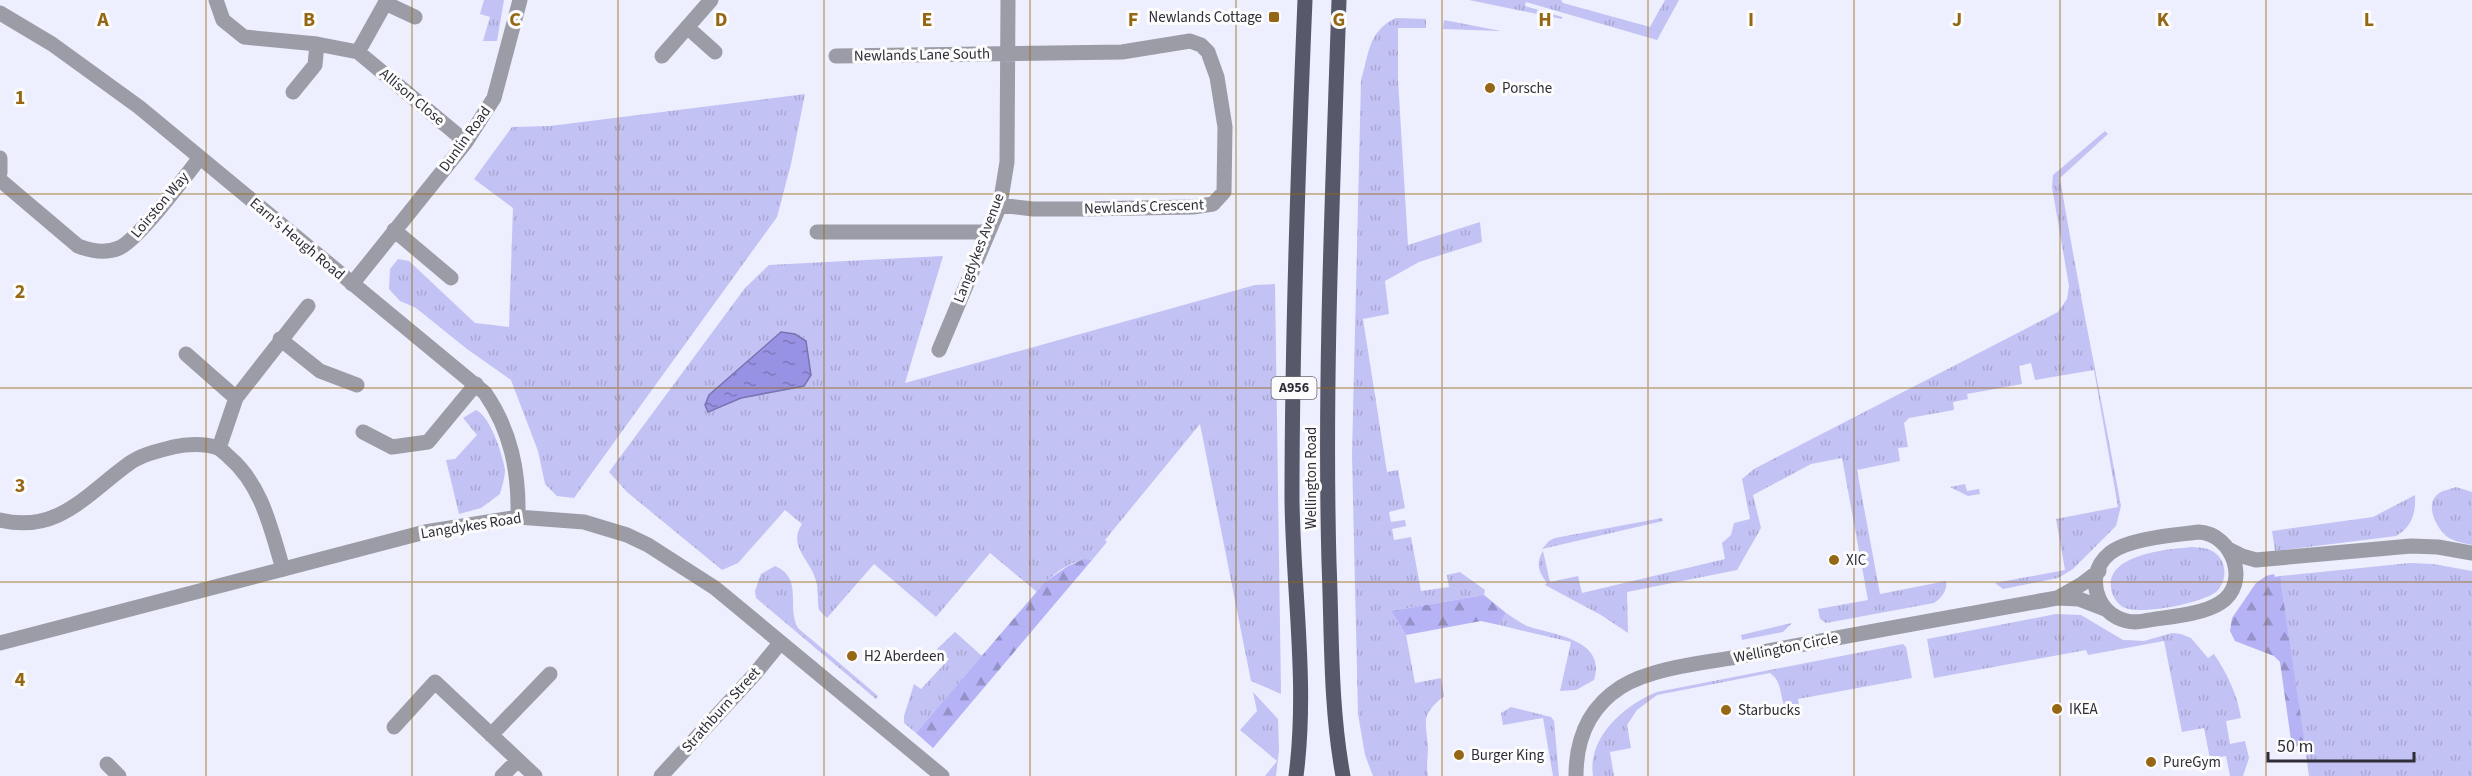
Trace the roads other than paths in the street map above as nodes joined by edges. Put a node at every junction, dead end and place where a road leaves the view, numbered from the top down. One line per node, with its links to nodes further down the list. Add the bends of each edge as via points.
1 (216, 0): 11 (street, Allison Close, via 223,20 244,37)
2 (520, 0): 18 (street, Dunlin Road, via 494,98)
3 (711, 0): 10 (street)
4 (1008, 0): 14 (street, Langdykes Avenue)
5 (1305, 0): 60 (main road, Wellington Road / A956, via 1292,501 1300,702)
6 (1339, 0): 61 (main road, Wellington Road / A956, via 1328,517 1334,695)
7 (386, 1): 9 (street); 12 (street)
8 (0, 13): 20 (street, Earn's Heugh Road, via 101,78)
9 (415, 17)
10 (687, 27): 13 (street); 15 (street)
11 (317, 44): 12 (street, Allison Close); 17 (street, via 315,65)
12 (358, 52): 18 (street, Allison Close)
13 (715, 52)
14 (1008, 54): 16 (street, Newlands Lane South); 23 (street, Langdykes Avenue, via 1008,162); 23 (street, Newlands Crescent, via 1122,52 1190,40 1201,45 1208,52 1222,105 1226,179 1224,192 1213,204 1193,207 1083,209)
15 (662, 56)
16 (836, 56)
17 (293, 92)
18 (466, 142): 24 (street, Dunlin Road)
19 (0, 158): 21 (street)
20 (200, 159): 22 (street, Loirston Way, via 133,239 118,249 103,252 78,246); 28 (street, Earn's Heugh Road)
21 (0, 173)
22 (0, 180)
23 (1000, 205): 26 (street, Langdykes Avenue)
24 (394, 230): 27 (street); 28 (street, Dunlin Road)
25 (817, 232): 26 (street)
26 (988, 232): 31 (street, Langdykes Avenue)
27 (452, 278)
28 (351, 284): 33 (street, Earn's Heugh Road)
29 (308, 306): 30 (street)
30 (280, 339): 34 (street, via 320,371); 35 (street)
31 (939, 350)
32 (186, 354): 35 (street)
33 (476, 384): 36 (street, via 428,442 392,447); 38 (street, Earn's Heugh Road, via 494,406 511,444)
34 (357, 385)
35 (236, 398): 37 (street)
36 (363, 432)
37 (219, 448): 39 (street, via 185,445 151,452 128,464 77,506 42,523); 43 (street, via 241,467 258,492)
38 (518, 517): 43 (street, Langdykes Road, via 425,532); 49 (street, Langdykes Road, via 584,522 648,545 715,588)
39 (0, 520)
40 (2228, 549): 42 (street, via 2246,558); 44 (street, via 2211,534 2172,536 2116,549); 45 (street, via 2236,566)
41 (2472, 553): 42 (street, via 2411,546)
42 (2265, 560): 45 (street)
43 (283, 569): 48 (street, Langdykes Road)
44 (2099, 571): 46 (street, Wellington Circle); 47 (street, via 2096,591)
45 (2233, 585): 47 (street, via 2223,601 2213,607 2140,622 2119,620)
46 (2057, 598): 47 (street, Wellington Circle, via 2079,599); 62 (street, Wellington Circle, via 1787,647 1667,671 1629,683 1610,695 1590,717 1579,740)
47 (2105, 609)
48 (0, 643)
49 (780, 643): 58 (street, Strathburn Street); 59 (street, Langdykes Road)
50 (550, 674): 52 (street)
51 (394, 727): 52 (street, via 435,682)
52 (491, 735): 53 (street)
53 (518, 760): 56 (street); 57 (street)
54 (107, 764): 55 (street)
55 (119, 776)
56 (502, 776)
57 (535, 776)
58 (661, 776)
59 (942, 776)
60 (1296, 776)
61 (1343, 776)
62 (1576, 776)

